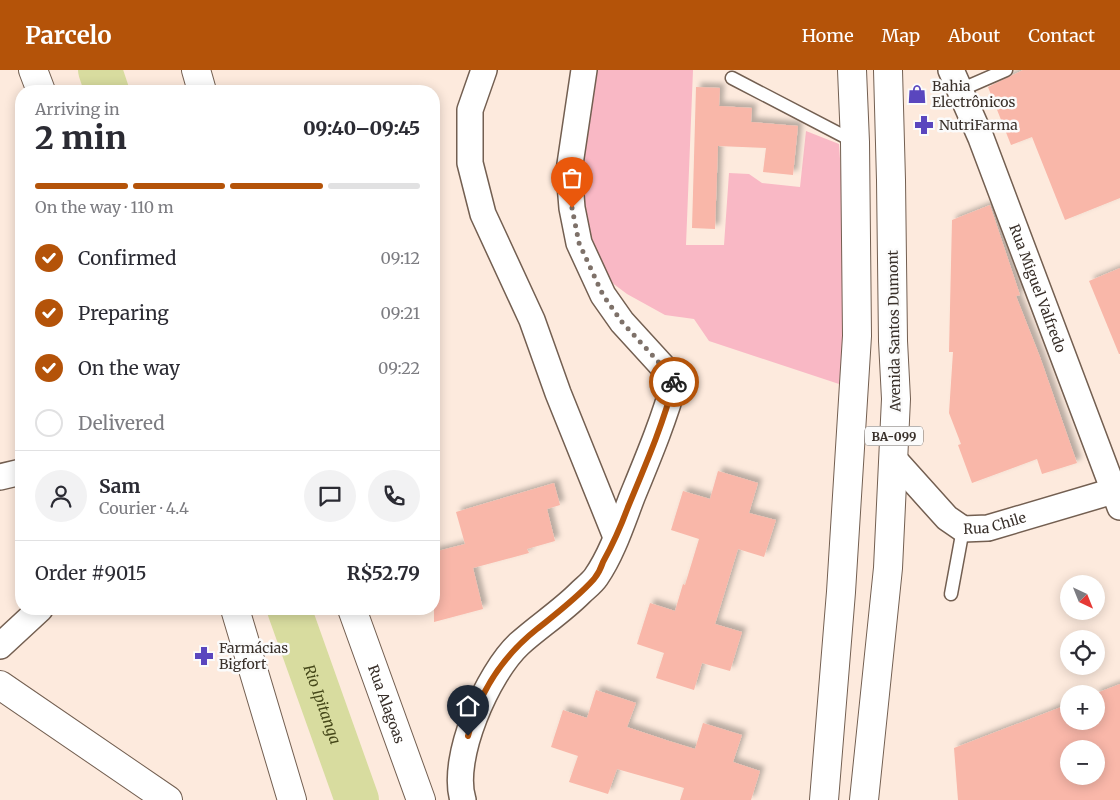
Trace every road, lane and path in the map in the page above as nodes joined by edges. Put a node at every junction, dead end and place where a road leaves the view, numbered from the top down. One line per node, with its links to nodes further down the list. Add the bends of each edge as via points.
1 (33, 70): 10 (main road)
2 (196, 70): 11 (main road)
3 (484, 70): 18 (street, via 470,110 470,163 483,214 532,320)
4 (584, 70): 18 (street, via 569,172 579,243 603,295 622,322 675,380 667,410)
5 (852, 70): 12 (main road, BA-099)
6 (888, 70): 13 (main road, Avenida Santos Dumont / BA-099, via 896,399)
7 (1006, 70): 9 (lane)
8 (732, 78): 12 (lane)
9 (956, 80): 16 (street, Rua Miguel Valfredo)
10 (39, 85)
11 (200, 85)
12 (856, 142): 29 (main road, BA-099, via 857,336)
13 (894, 460): 17 (street, Rua Chile, via 947,518); 30 (main road, Avenida Santos Dumont / BA-099, via 888,568)
14 (15, 473): 15 (street)
15 (0, 476)
16 (1118, 496): 17 (street, Rua Chile, via 988,528)
17 (963, 529): 19 (lane)
18 (616, 537): 28 (street, via 596,578 517,646 492,679 471,726 466,746 461,776)
19 (951, 594)
20 (34, 615): 23 (street)
21 (237, 615): 26 (main road)
22 (354, 615): 27 (main road, Rua Alagoas)
23 (0, 646)
24 (0, 685): 25 (main road)
25 (168, 800)
26 (292, 800)
27 (420, 800)
28 (463, 800)
29 (824, 800)
30 (864, 800)

